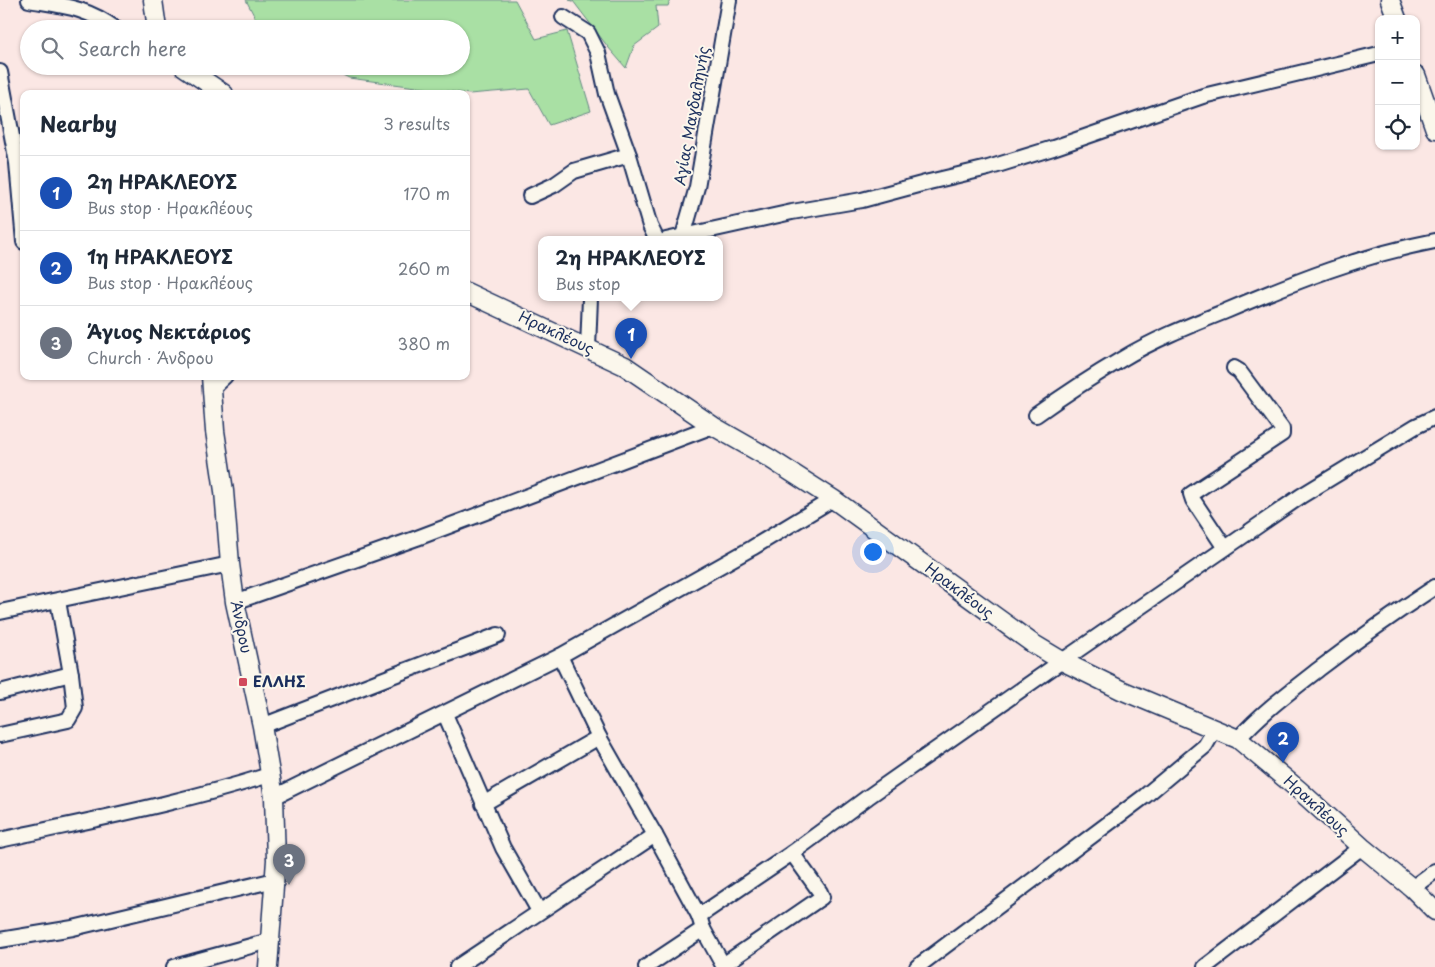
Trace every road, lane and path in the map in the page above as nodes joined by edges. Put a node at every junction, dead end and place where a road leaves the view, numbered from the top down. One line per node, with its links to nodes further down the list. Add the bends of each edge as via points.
1 (28, 0): 5 (street)
2 (152, 0): 9 (street)
3 (729, 0): 20 (street, Αγίας Μαγδαληνής, via 697,187)
4 (1390, 0): 6 (street)
5 (77, 4): 8 (street)
6 (1396, 15)
7 (564, 17): 16 (street, via 588,34 598,54 607,94)
8 (101, 20)
9 (155, 20)
10 (1375, 55): 20 (street, via 1203,96 988,168 862,200)
11 (0, 72): 18 (street)
12 (195, 75): 14 (street)
13 (1420, 86): 15 (street)
14 (215, 90)
15 (1435, 129)
16 (630, 154): 17 (street, via 574,171); 19 (street)
17 (530, 196)
18 (20, 197)
19 (655, 236)
20 (683, 236)
21 (1435, 240): 27 (street, via 1343,265 1182,329 1124,358)
22 (470, 294): 24 (street, Ηρακλέους)
23 (590, 301): 24 (street)
24 (588, 348): 29 (street, Ηρακλέους, via 625,366)
25 (1234, 368): 31 (street, via 1282,429 1282,434 1191,494)
26 (211, 383): 32 (street, Άνδρου)
27 (1036, 415)
28 (1435, 417): 31 (street, via 1301,496)
29 (713, 426): 30 (street, Ηρακλέους); 35 (street, via 417,538)
30 (833, 499): 38 (street); 39 (street, Ηρακλέους, via 996,619)
31 (1225, 548): 39 (street)
32 (230, 564): 34 (street); 35 (street, Άνδρου)
33 (1435, 586): 47 (street, via 1380,623 1272,705)
34 (58, 600): 36 (street); 40 (street)
35 (235, 602): 43 (street, Άνδρου)
36 (0, 612)
37 (498, 635): 43 (street)
38 (560, 656): 42 (street); 46 (street)
39 (1062, 661): 44 (street, Ηρακλέους); 54 (street)
40 (71, 674): 41 (street); 45 (street, via 75,708 68,720)
41 (0, 692)
42 (445, 714): 49 (street); 50 (street)
43 (262, 726): 48 (street, Άνδρου)
44 (1215, 729): 47 (street, Ηρακλέους); 68 (street, via 1205,746 1145,796)
45 (0, 735)
46 (599, 736): 50 (street); 51 (street)
47 (1238, 739): 53 (street, Ηρακλέους)
48 (269, 775): 49 (street, Άνδρου); 52 (street, via 165,805)
49 (274, 797): 56 (street, Άνδρου)
50 (483, 804): 58 (street, via 503,848)
51 (656, 835): 58 (street); 60 (street)
52 (0, 840)
53 (1362, 847): 57 (street, Ηρακλέους); 69 (street)
54 (792, 853): 60 (street); 63 (street, via 822,897)
55 (1435, 870): 57 (street)
56 (275, 880): 61 (street, via 74,928); 62 (street, Άνδρου)
57 (1412, 888): 59 (street, Ηρακλέους)
58 (539, 911): 66 (street)
59 (1435, 911)
60 (701, 922): 63 (street); 67 (street)
61 (0, 940)
62 (269, 941): 64 (street); 65 (street, Άνδρου)
63 (724, 966)
64 (174, 967)
65 (268, 967)
66 (457, 967)
67 (646, 967)
68 (918, 967)
69 (1205, 967)

